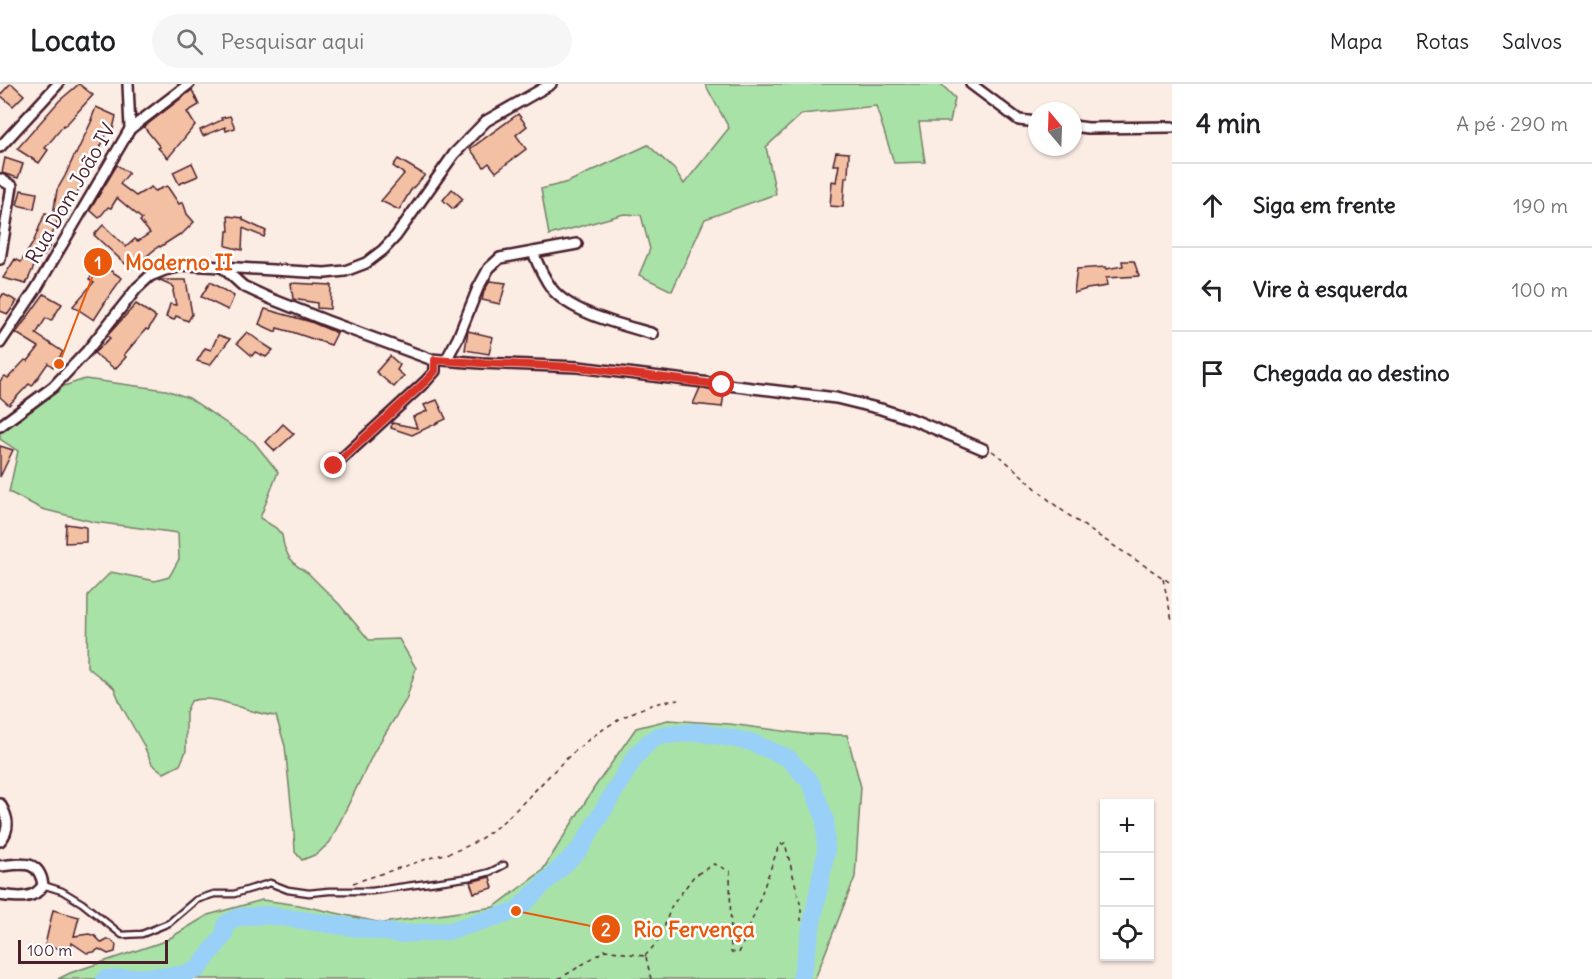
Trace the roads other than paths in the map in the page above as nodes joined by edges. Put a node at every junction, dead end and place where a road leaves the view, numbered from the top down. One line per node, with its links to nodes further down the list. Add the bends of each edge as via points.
1 (58, 84): 10 (street)
2 (128, 84): 9 (street, Rua Dom João IV)
3 (189, 84): 9 (street)
4 (551, 84): 15 (street, via 486,121 454,154 396,236 366,264 345,272 325,273)
5 (971, 84): 6 (street, via 1019,120)
6 (1028, 121)
7 (1082, 127): 8 (street)
8 (1172, 127)
9 (130, 129): 17 (street, Rua Dom João IV)
10 (0, 147)
11 (0, 179): 14 (street, via 12,186)
12 (577, 244): 13 (street)
13 (533, 252): 16 (street, via 554,291 573,305 591,315); 18 (street, via 500,258 489,268 458,338)
14 (0, 259)
15 (221, 266): 18 (street, via 243,286 269,298); 19 (street, via 187,265 150,276 59,381)
16 (653, 334)
17 (0, 343)
18 (441, 360): 20 (street, via 578,367 836,398 903,416); 21 (street, via 426,381)
19 (0, 426)
20 (983, 449)
21 (334, 466)
22 (0, 804): 23 (street, via 8,826)
23 (0, 841)
24 (0, 866): 26 (street, via 32,866 41,875)
25 (504, 866): 26 (lane, via 471,877 372,891 309,894 270,882 234,894 214,894 196,900 169,923 142,934 122,935 82,903)
26 (43, 885): 27 (street, via 27,897)
27 (0, 895)

